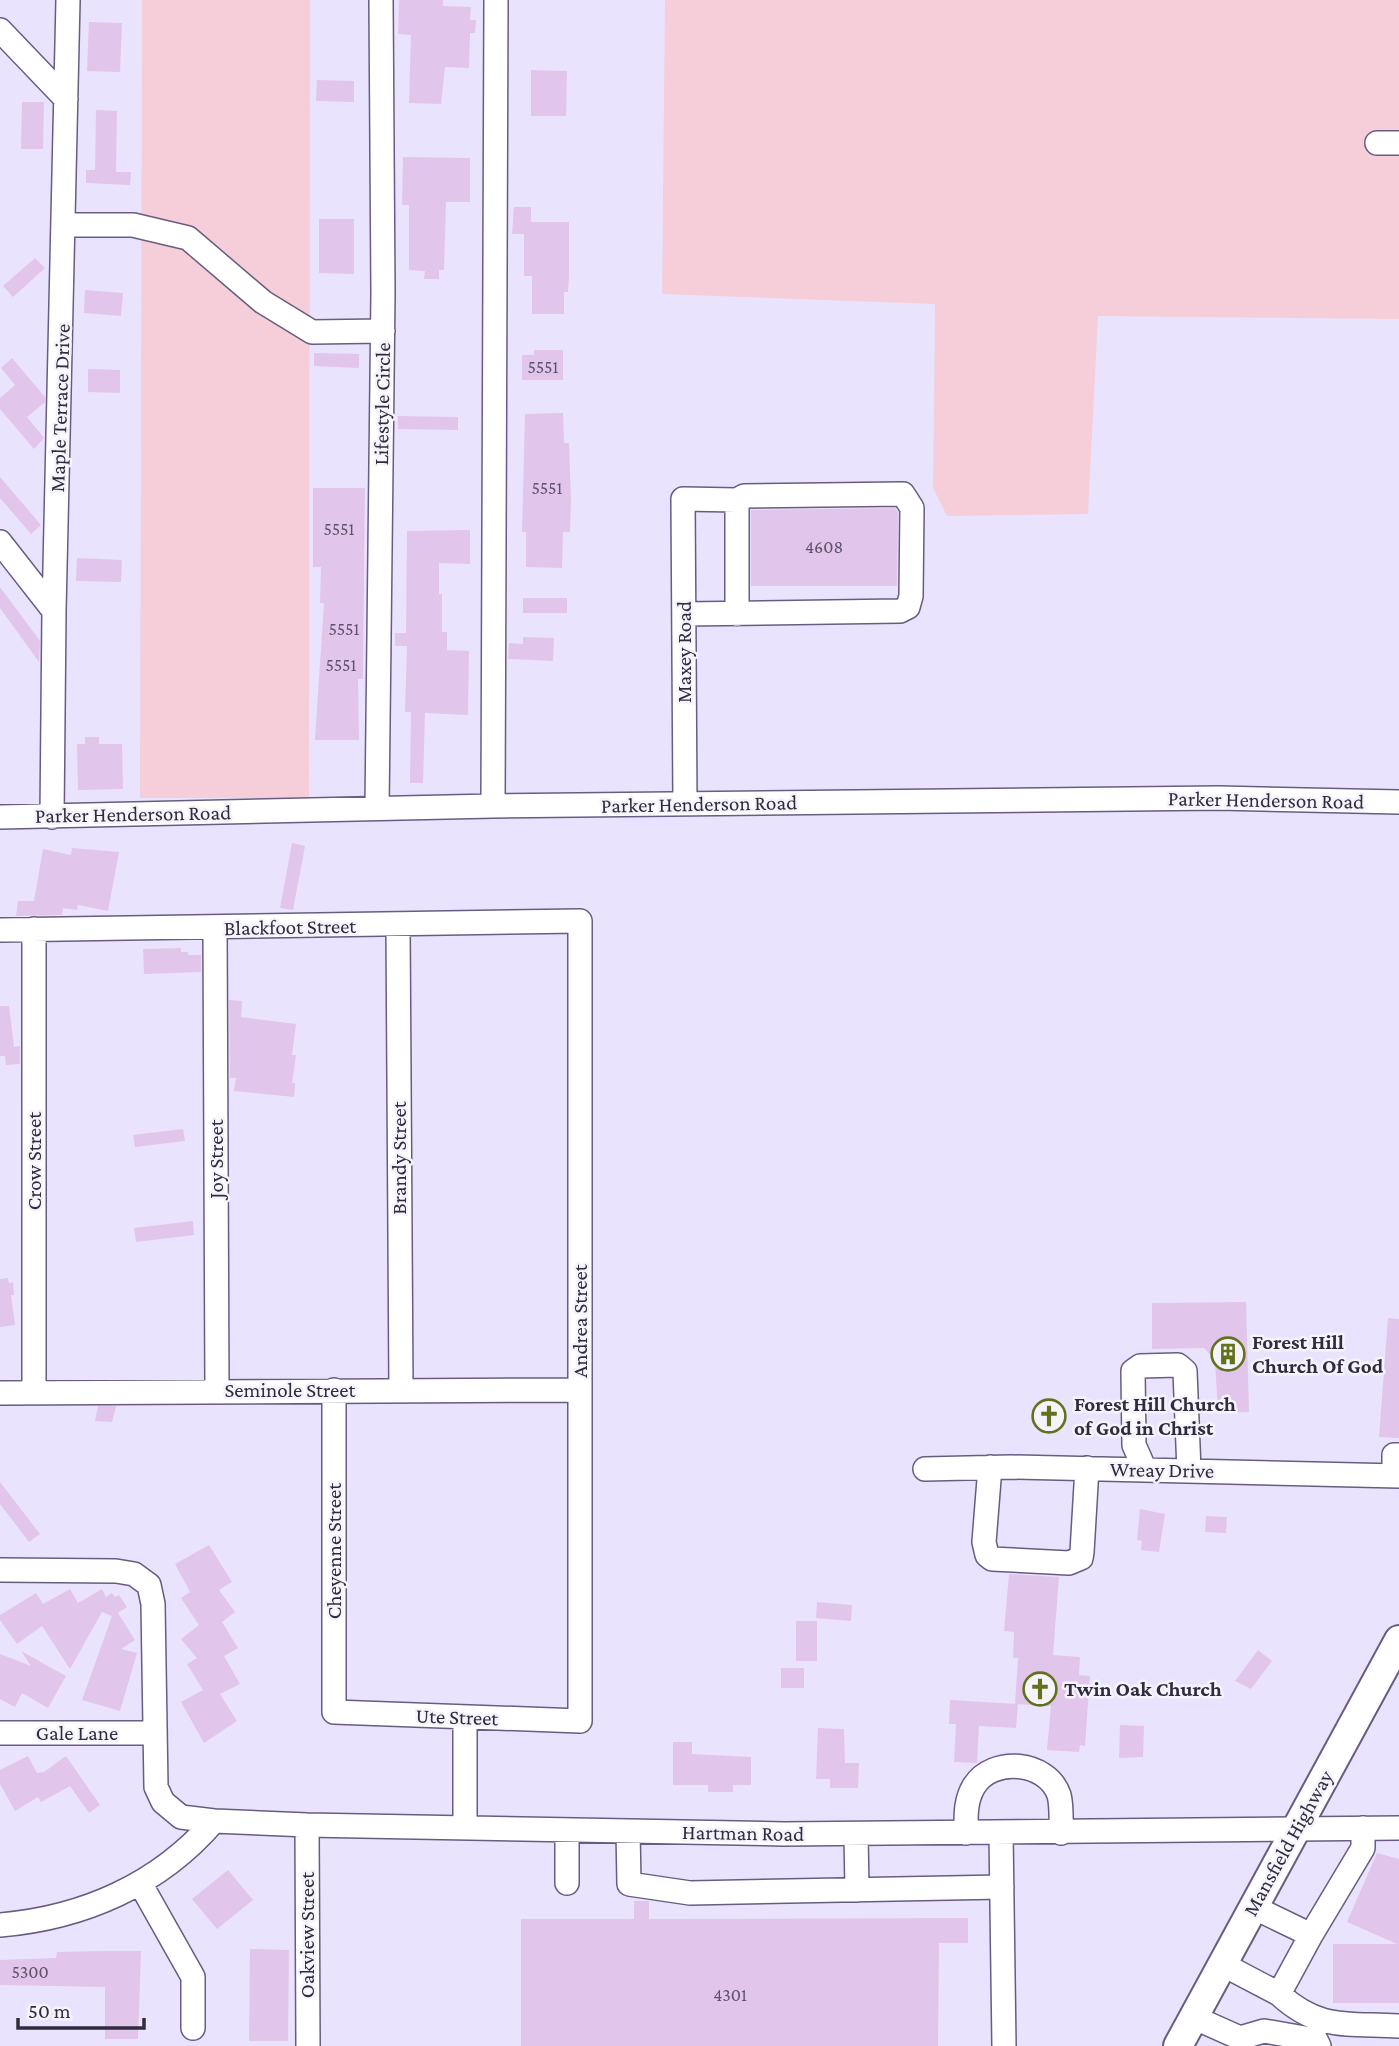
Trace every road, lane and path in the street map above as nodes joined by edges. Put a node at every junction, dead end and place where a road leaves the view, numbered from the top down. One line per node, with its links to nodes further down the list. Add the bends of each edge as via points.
1 (68, 0): 5 (street, Maple Terrace Drive)
2 (381, 0): 7 (street, Lifestyle Circle)
3 (496, 0): 15 (street)
4 (0, 30): 5 (street)
5 (66, 99): 6 (street, Maple Terrace Drive)
6 (64, 225): 7 (street, via 133,225 188,238 262,302 312,332); 10 (street, Maple Terrace Drive)
7 (383, 331): 16 (street, Lifestyle Circle)
8 (737, 500): 11 (street, Maxey Road, via 683,499); 12 (street); 12 (street, via 744,496 903,494 912,508 908,607 900,611)
9 (0, 542): 10 (street)
10 (54, 611): 18 (street, Maple Terrace Drive)
11 (684, 614): 12 (street); 14 (street, Maxey Road)
12 (737, 614)
13 (1399, 802): 14 (street, Parker Henderson Road, via 1219,798)
14 (685, 804): 15 (street, Parker Henderson Road)
15 (493, 806): 16 (street, Parker Henderson Road)
16 (377, 808): 18 (street, Parker Henderson Road)
17 (0, 817): 18 (street, Parker Henderson Road)
18 (52, 817)
19 (580, 921): 20 (street, Blackfoot Street); 26 (street, Andrea Street)
20 (398, 926): 21 (street, Blackfoot Street); 25 (street, Brandy Street)
21 (215, 928): 22 (street, Blackfoot Street); 27 (street, Joy Street)
22 (34, 929): 23 (street, Blackfoot Street); 28 (street, Crow Street)
23 (0, 930)
24 (334, 1390): 25 (street, Seminole Street); 27 (street, Seminole Street); 38 (street, Cheyenne Street)
25 (401, 1390): 26 (street, Seminole Street)
26 (580, 1390): 40 (street, Andrea Street)
27 (217, 1391): 28 (street, Seminole Street)
28 (34, 1392): 29 (street, Seminole Street)
29 (0, 1393)
30 (990, 1467): 31 (street, Wreay Drive); 31 (street, via 987,1555 1069,1563 1081,1558); 32 (street, Wreay Drive)
31 (1087, 1468): 34 (street, Wreay Drive)
32 (925, 1469)
33 (1397, 1469): 35 (street, Wreay Drive)
34 (1145, 1470): 35 (street, Wreay Drive); 35 (street, via 1134,1445 1133,1371 1140,1366 1178,1365 1185,1371)
35 (1189, 1471)
36 (0, 1570): 42 (street, Hartman Road, via 116,1572 134,1574 149,1585)
37 (1399, 1640): 46 (main road, Mansfield Highway)
38 (334, 1712): 39 (street, Ute Street)
39 (465, 1717): 40 (street, Ute Street); 45 (street)
40 (580, 1721)
41 (0, 1733): 42 (street, Gale Lane)
42 (153, 1733): 43 (street, Hartman Road, via 156,1787 163,1802 181,1817)
43 (214, 1821): 44 (street, Hartman Road); 55 (street, via 193,1846)
44 (307, 1825): 45 (street, Hartman Road); 67 (street, Oakview Street)
45 (465, 1828): 49 (street, Hartman Road)
46 (1296, 1828): 47 (street, Hartman Road); 53 (street, Hartman Road); 59 (main road, Mansfield Highway)
47 (1363, 1828): 48 (street, Hartman Road); 61 (street, via 1363,1848)
48 (1399, 1828)
49 (567, 1830): 50 (street, Hartman Road); 56 (street)
50 (628, 1831): 54 (street, Hartman Road); 58 (street, via 629,1884 690,1893)
51 (966, 1833): 52 (street, Hartman Road); 53 (street, via 966,1809 974,1787 992,1770 1009,1766 1029,1769 1050,1780 1060,1800); 54 (street, Hartman Road)
52 (1001, 1833): 53 (street, Hartman Road); 57 (street)
53 (1061, 1833)
54 (856, 1834): 58 (street)
55 (140, 1883): 60 (street, via 60,1917); 66 (street, via 193,1977)
56 (567, 1883)
57 (1002, 1887): 58 (street); 68 (street)
58 (857, 1889)
59 (1253, 1907): 61 (street); 62 (main road, Mansfield Highway)
60 (0, 1925)
61 (1311, 1935): 63 (street)
62 (1222, 1964): 63 (street); 64 (main road, Mansfield Highway)
63 (1279, 1994): 65 (street, via 1313,2019)
64 (1194, 2017): 69 (main road, Mansfield Highway); 70 (street, via 1240,2038 1264,2031 1316,2040)
65 (1399, 2026)
66 (193, 2028)
67 (308, 2046)
68 (1004, 2046)
69 (1178, 2046)
70 (1319, 2046)

